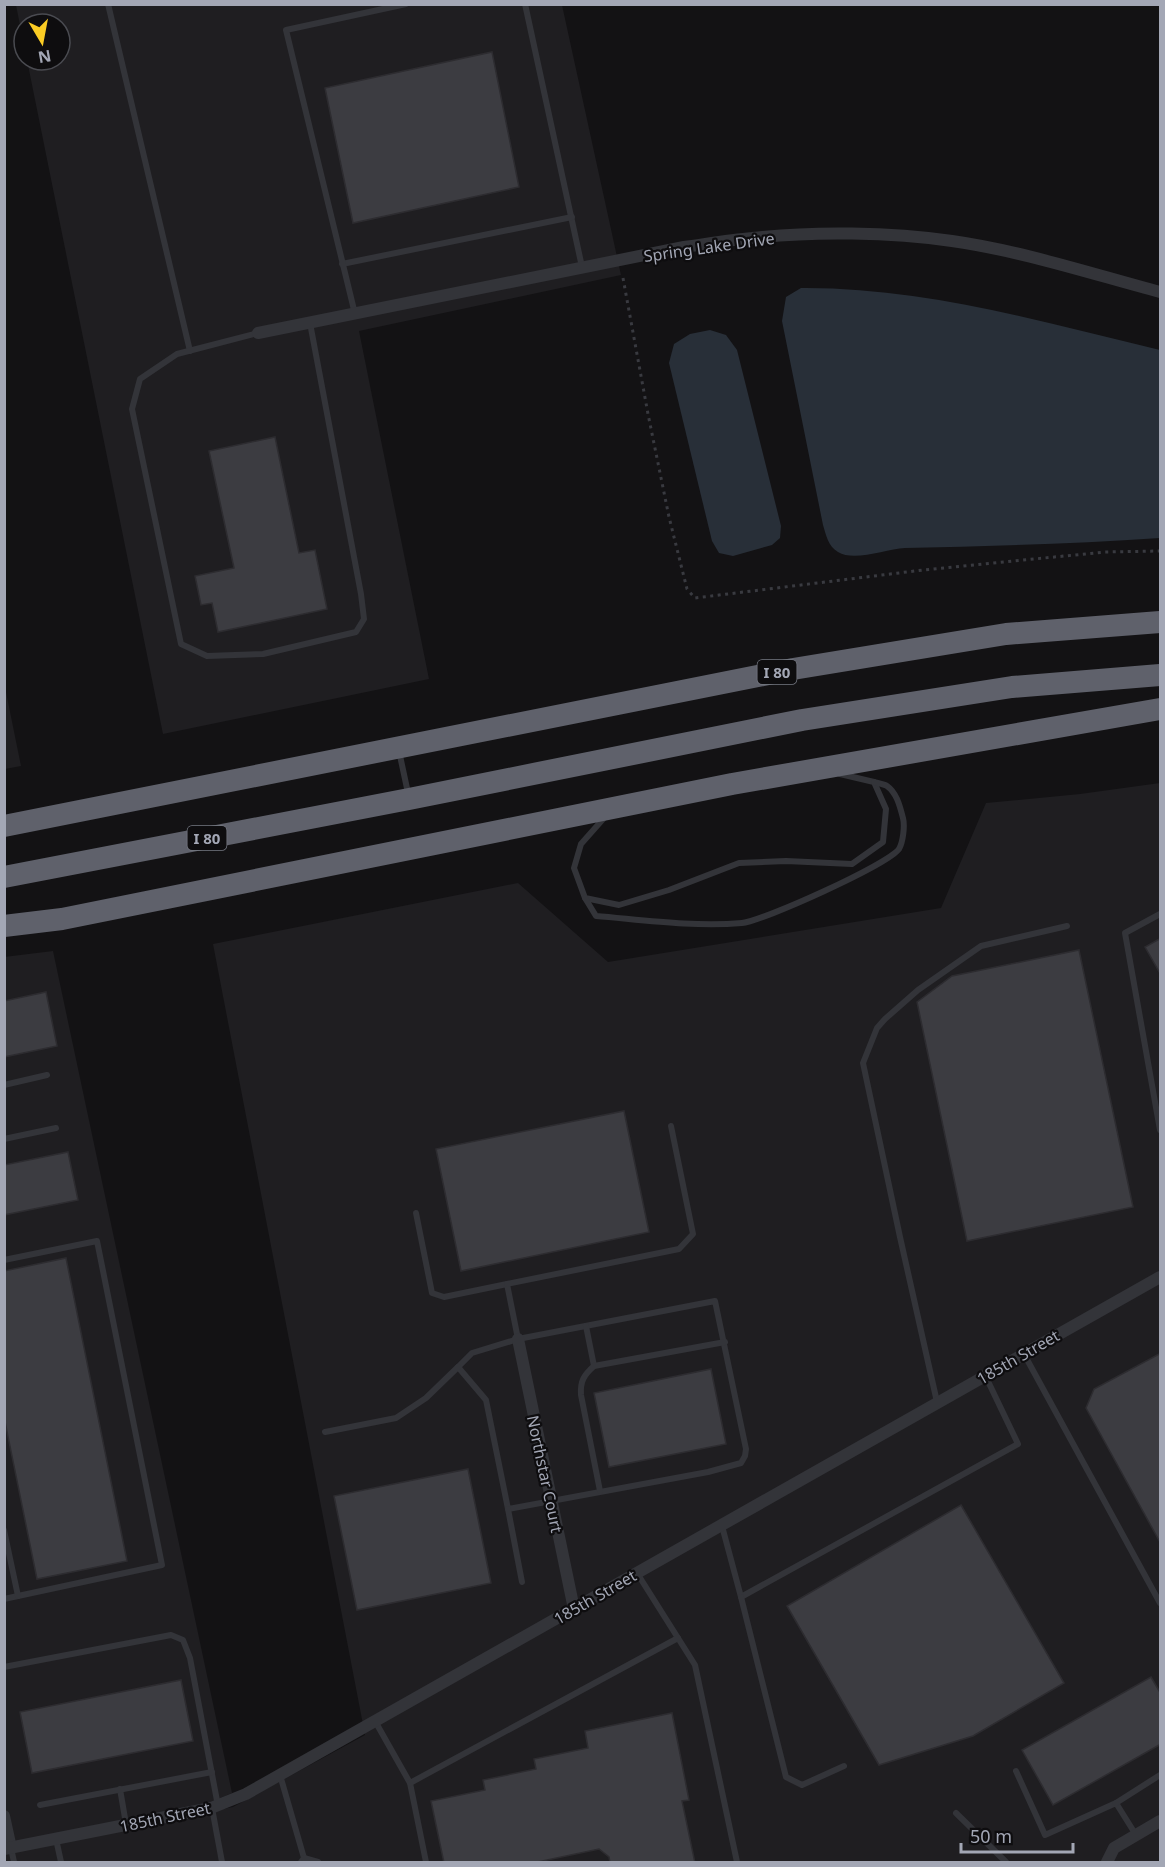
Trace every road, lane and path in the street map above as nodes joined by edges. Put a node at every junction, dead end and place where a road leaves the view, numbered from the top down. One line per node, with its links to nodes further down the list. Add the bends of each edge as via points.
1 (108, 4): 12 (lane)
2 (406, 4): 5 (lane, via 286,30)
3 (525, 4): 4 (lane)
4 (572, 217): 5 (lane); 6 (lane)
5 (342, 264): 9 (lane)
6 (583, 268): 8 (street, Spring Lake Drive, via 752,237 883,235 963,243); 9 (street, Spring Lake Drive)
7 (623, 278): 13 (path, via 669,517 687,589 695,598 1014,561)
8 (1161, 292)
9 (354, 314): 10 (street, Spring Lake Drive)
10 (310, 323): 11 (street, Spring Lake Drive); 12 (lane, via 364,619 356,632 345,635 263,654 207,656 181,644 132,409 140,379 177,354)
11 (258, 333): 12 (lane)
12 (190, 351)
13 (1161, 550)
14 (1161, 622): 17 (highway, I 80, via 1006,634 828,663)
15 (1161, 675): 20 (highway, I 80, via 1012,687 802,720)
16 (1161, 709): 18 (highway)
17 (398, 747): 20 (lane); 22 (highway, I 80)
18 (819, 769): 19 (lane); 21 (highway)
19 (874, 782): 24 (lane, via 886,809 883,842 852,864 739,863 619,905); 24 (lane, via 886,786 899,802 904,824 899,848 848,880 777,911 745,922 690,924 596,916)
20 (409, 799): 23 (highway, I 80)
21 (612, 808): 24 (lane, via 581,844 574,868); 26 (highway, via 62,919)
22 (4, 826)
23 (4, 877)
24 (585, 898)
25 (1161, 914): 32 (lane, via 1125,933)
26 (4, 926)
27 (1067, 926): 45 (lane, via 981,946 918,990 885,1019 877,1028 863,1063)
28 (48, 1075): 29 (lane)
29 (4, 1085)
30 (671, 1126): 37 (lane, via 693,1234 679,1249)
31 (56, 1128): 33 (lane)
32 (1161, 1130)
33 (4, 1138)
34 (416, 1213): 37 (lane, via 432,1293 444,1298)
35 (4, 1260): 54 (lane, via 97,1240 162,1565)
36 (1161, 1276): 41 (street, 185th Street)
37 (507, 1284): 39 (lane)
38 (586, 1326): 39 (lane); 40 (lane, via 715,1301); 42 (lane)
39 (518, 1339): 43 (lane, via 472,1353); 48 (street, Northstar Court)
40 (725, 1342): 42 (lane); 47 (lane, via 746,1449 741,1463)
41 (1024, 1353): 44 (street, 185th Street); 57 (lane)
42 (594, 1366): 47 (lane, via 580,1385)
43 (458, 1367): 46 (lane, via 426,1398 396,1418); 49 (lane, via 486,1400)
44 (985, 1375): 45 (street, 185th Street); 55 (lane, via 1018,1444)
45 (937, 1402): 50 (street, 185th Street)
46 (325, 1432)
47 (600, 1491): 48 (lane)
48 (551, 1501): 49 (lane); 58 (street, Northstar Court)
49 (508, 1509): 53 (lane)
50 (722, 1525): 52 (street, 185th Street); 55 (lane)
51 (4, 1530): 54 (lane)
52 (637, 1573): 58 (street, 185th Street); 59 (lane)
53 (522, 1582)
54 (18, 1596): 56 (lane)
55 (741, 1597): 62 (lane, via 786,1777 802,1785)
56 (4, 1599)
57 (1161, 1603)
58 (574, 1609): 61 (street, 185th Street)
59 (678, 1638): 67 (lane); 85 (lane, via 694,1665)
60 (4, 1667): 63 (lane, via 171,1635 183,1640)
61 (375, 1721): 65 (street, 185th Street); 67 (lane)
62 (844, 1766)
63 (212, 1772): 68 (lane); 71 (lane)
64 (1016, 1772): 69 (lane, via 1045,1835)
65 (280, 1775): 71 (street, 185th Street); 79 (lane)
66 (1161, 1775): 69 (lane)
67 (410, 1783): 84 (lane)
68 (120, 1789): 70 (lane); 75 (lane)
69 (1116, 1803): 76 (lane)
70 (40, 1805)
71 (215, 1807): 75 (street, 185th Street); 82 (lane)
72 (956, 1813): 86 (lane)
73 (4, 1816): 78 (street)
74 (1161, 1821): 76 (street)
75 (126, 1825): 77 (street, 185th Street)
76 (1136, 1835): 87 (street, via 1114,1848)
77 (56, 1839): 78 (street, 185th Street); 81 (lane)
78 (8, 1848): 80 (lane)
79 (303, 1860): 83 (lane)
80 (14, 1863)
81 (61, 1863)
82 (222, 1863)
83 (318, 1863)
84 (426, 1863)
85 (737, 1863)
86 (1006, 1863)
87 (1107, 1863)

